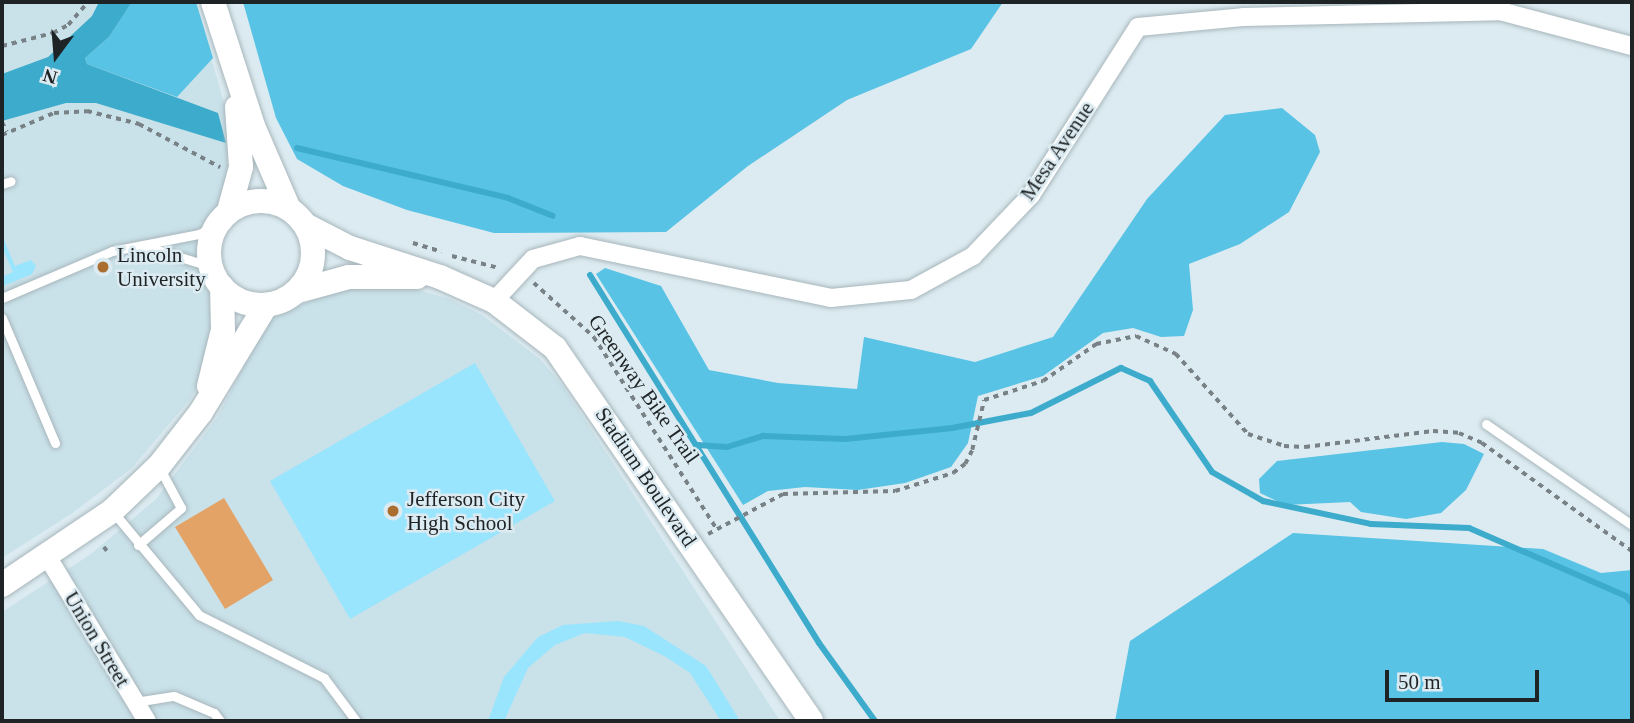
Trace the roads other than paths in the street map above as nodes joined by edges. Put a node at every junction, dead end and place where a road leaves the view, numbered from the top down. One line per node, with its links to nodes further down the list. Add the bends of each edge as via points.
1 (213, 2): 3 (main road)
2 (1632, 46): 11 (street, Mesa Avenue, via 1500,11 1243,17 1138,27 1031,195 972,256 911,290 831,298 580,246 533,259)
3 (235, 78): 4 (main road); 5 (main road, via 242,167)
4 (298, 217): 5 (main road, via 262,200); 8 (main road, Stadium Boulevard, via 350,248); 9 (main road, via 314,261)
5 (223, 218): 6 (lane, via 199,234); 7 (main road, via 210,241)
6 (143, 245): 7 (lane); 10 (lane, via 112,251)
7 (216, 277): 12 (main road, via 241,300); 14 (main road, via 223,330)
8 (440, 277): 9 (main road, Stadium Boulevard, via 349,277); 11 (main road, Stadium Boulevard)
9 (298, 291): 12 (main road)
10 (2, 298)
11 (494, 301): 27 (main road, Stadium Boulevard, via 528,324 578,376)
12 (266, 305): 14 (main road)
13 (2, 318): 16 (lane)
14 (201, 412): 17 (main road)
15 (1486, 424): 19 (lane)
16 (55, 443)
17 (159, 466): 18 (main road); 20 (lane, via 181,508)
18 (113, 511): 20 (lane); 21 (main road)
19 (1632, 525)
20 (138, 545): 26 (lane, via 199,615 324,678)
21 (47, 556): 22 (main road); 23 (street, Union Street)
22 (2, 585)
23 (135, 702): 24 (street, Union Street); 25 (lane, via 174,696 214,713)
24 (147, 721)
25 (220, 721)
26 (356, 721)
27 (811, 721)

